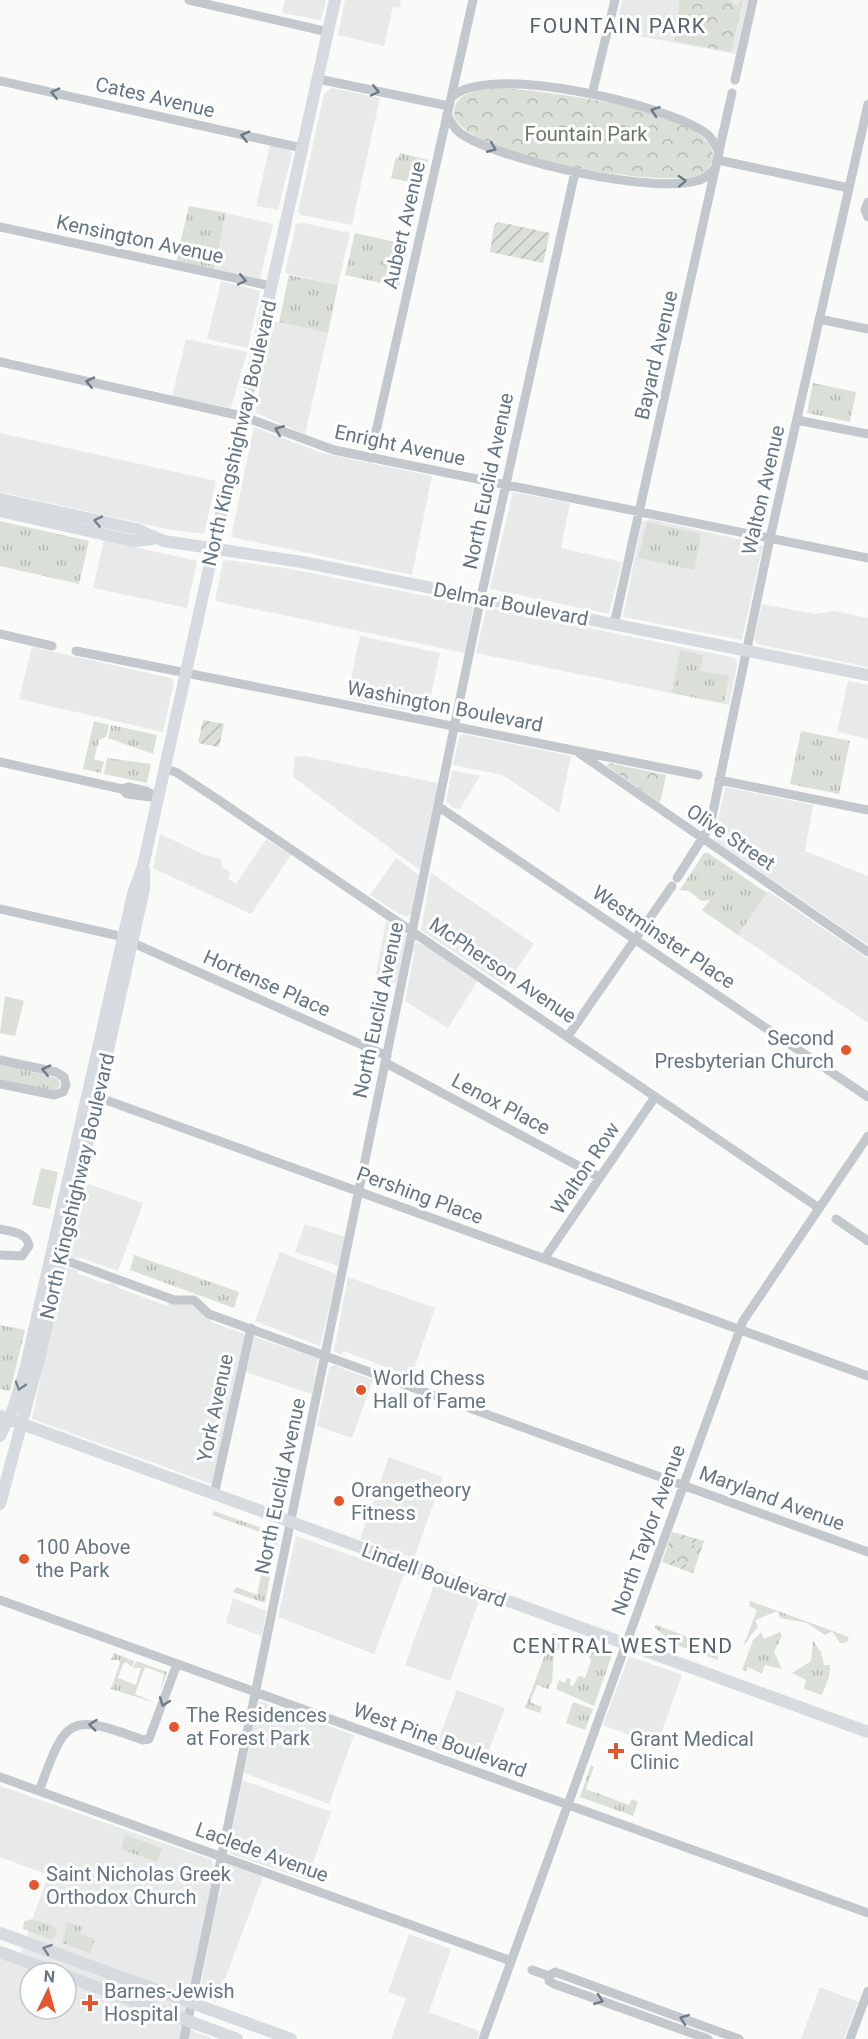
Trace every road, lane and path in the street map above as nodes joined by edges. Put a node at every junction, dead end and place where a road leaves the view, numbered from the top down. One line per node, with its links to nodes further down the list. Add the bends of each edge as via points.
1 (189, 0): 6 (street)
2 (335, 0): 6 (main road, North Kingshighway Boulevard)
3 (473, 0): 13 (street, Aubert Avenue)
4 (753, 0): 8 (street)
5 (613, 2): 11 (street)
6 (328, 32): 7 (main road, North Kingshighway Boulevard)
7 (318, 79): 13 (street, one-way to 13); 14 (main road, North Kingshighway Boulevard)
8 (735, 80)
9 (0, 81): 14 (street, Cates Avenue, one-way to 9)
10 (732, 93): 15 (street, Bayard Avenue)
11 (592, 94): 13 (street, via 540,86 465,87); 15 (street, one-way to 11, via 709,136 685,123)
12 (868, 104): 17 (street, Walton Avenue)
13 (449, 106): 16 (street, one-way to 16, via 460,133 485,146); 28 (street, Aubert Avenue)
14 (302, 148): 21 (main road, North Kingshighway Boulevard)
15 (718, 160): 16 (street, one-way to 15, via 642,182 685,182 702,179); 17 (street); 32 (street, Bayard Avenue)
16 (575, 172): 29 (street, North Euclid Avenue)
17 (849, 188): 22 (street, Walton Avenue)
18 (868, 202): 19 (street)
19 (868, 216)
20 (0, 227): 21 (street, Kensington Avenue, one-way to 21)
21 (272, 286): 25 (main road, North Kingshighway Boulevard)
22 (819, 319): 23 (street); 26 (street, Walton Avenue)
23 (868, 328)
24 (0, 362): 25 (street, Enright Avenue, one-way to 24)
25 (242, 416): 28 (street, Enright Avenue, one-way to 25, via 334,450); 35 (main road, North Kingshighway Boulevard)
26 (797, 420): 27 (street); 34 (street, Walton Avenue)
27 (868, 434)
28 (370, 458): 29 (street, Enright Avenue)
29 (505, 485): 32 (street, Enright Avenue); 37 (street, North Euclid Avenue)
30 (0, 499): 33 (main road, Delmar Boulevard, one-way to 30, via 136,529)
31 (0, 511): 33 (main road, Delmar Boulevard, via 133,540)
32 (640, 511): 34 (street, Enright Avenue); 38 (street, Bayard Avenue)
33 (153, 538): 35 (main road, Delmar Boulevard)
34 (770, 538): 36 (street, Enright Avenue); 42 (street, Walton Avenue)
35 (213, 549): 37 (main road, Delmar Boulevard); 43 (main road, North Kingshighway Boulevard)
36 (868, 558)
37 (481, 597): 38 (main road, Delmar Boulevard); 45 (street, North Euclid Avenue)
38 (614, 625): 42 (main road, Delmar Boulevard)
39 (0, 634): 40 (street)
40 (52, 646)
41 (76, 651): 43 (street, Washington Boulevard)
42 (746, 651): 44 (main road, Delmar Boulevard); 50 (street, Walton Avenue)
43 (185, 673): 45 (street, Washington Boulevard); 48 (main road, North Kingshighway Boulevard)
44 (868, 675)
45 (455, 726): 46 (street, Washington Boulevard); 52 (street, North Euclid Avenue)
46 (574, 750): 49 (street, Washington Boulevard); 54 (street, Olive Street)
47 (0, 762): 51 (street, via 146,791)
48 (164, 768): 51 (main road, North Kingshighway Boulevard); 56 (street, McPherson Avenue, via 176,772)
49 (698, 775)
50 (718, 780): 53 (street); 54 (street, Walton Avenue, via 710,826)
51 (158, 798): 58 (main road, North Kingshighway Boulevard, via 143,866 144,889)
52 (439, 807): 56 (street, North Euclid Avenue); 57 (street, Westminster Place)
53 (868, 810)
54 (703, 840): 57 (street, Walton Avenue); 59 (street, Olive Street)
55 (0, 909): 58 (street, Hortense Place)
56 (413, 931): 60 (street, McPherson Avenue); 61 (street, North Euclid Avenue)
57 (636, 939): 60 (street, Walton Avenue); 66 (street, Westminster Place)
58 (128, 941): 61 (street, Hortense Place); 64 (main road, North Kingshighway Boulevard)
59 (868, 952)
60 (568, 1036): 65 (street, McPherson Avenue)
61 (387, 1059): 68 (street, Lenox Place); 69 (street, North Euclid Avenue)
62 (0, 1060): 63 (street, one-way to 62, via 54,1095 63,1092 66,1084 56,1072)
63 (0, 1084)
64 (93, 1095): 69 (street, Pershing Place); 75 (main road, North Kingshighway Boulevard)
65 (655, 1097): 68 (street, Walton Row); 70 (street, McPherson Avenue)
66 (868, 1097)
67 (868, 1136): 70 (street, North Taylor Avenue)
68 (599, 1177): 76 (street, Walton Row)
69 (360, 1192): 76 (street, Pershing Place); 79 (street, North Euclid Avenue)
70 (819, 1208): 78 (street, North Taylor Avenue)
71 (836, 1219): 73 (street)
72 (0, 1229): 74 (street, via 25,1237 29,1246 22,1256)
73 (868, 1241)
74 (0, 1255)
75 (56, 1257): 77 (street, Maryland Avenue, via 172,1300 194,1300 209,1314); 81 (main road, North Kingshighway Boulevard, one-way to 81, via 25,1372); 82 (main road, North Kingshighway Boulevard)
76 (544, 1258): 78 (street, Pershing Place)
77 (251, 1328): 79 (street, Maryland Avenue); 85 (street, York Avenue)
78 (740, 1329): 80 (street, Pershing Place); 84 (street, North Taylor Avenue)
79 (326, 1355): 84 (street, Maryland Avenue); 87 (street, North Euclid Avenue)
80 (868, 1376)
81 (4, 1417): 82 (main road, Lindell Boulevard); 83 (main road, North Kingshighway Boulevard)
82 (21, 1424): 85 (main road, Lindell Boulevard); 86 (main road, North Kingshighway Boulevard)
83 (0, 1436)
84 (684, 1484): 88 (street, Maryland Avenue); 90 (street, North Taylor Avenue)
85 (214, 1495): 87 (main road, Lindell Boulevard)
86 (0, 1504)
87 (291, 1523): 90 (main road, Lindell Boulevard); 92 (street, North Euclid Avenue)
88 (868, 1552)
89 (0, 1600): 91 (street, West Pine Boulevard)
90 (625, 1646): 93 (main road, Lindell Boulevard); 96 (street, North Taylor Avenue)
91 (177, 1664): 92 (street, West Pine Boulevard); 95 (street, one-way to 95, via 149,1739 93,1723 75,1726 58,1742)
92 (256, 1693): 96 (street, West Pine Boulevard); 97 (street, North Euclid Avenue)
93 (868, 1732)
94 (0, 1778): 95 (street, Laclede Avenue)
95 (39, 1791): 97 (street, Laclede Avenue)
96 (568, 1804): 98 (street, West Pine Boulevard); 102 (street, North Taylor Avenue)
97 (221, 1856): 102 (street, Laclede Avenue); 107 (street, North Euclid Avenue)
98 (868, 1912)
99 (0, 1933): 107 (main road, one-way to 99)
100 (0, 1952): 101 (main road)
101 (25, 1961)
102 (511, 1961): 112 (street, North Taylor Avenue)
103 (532, 1970): 104 (street)
104 (549, 1976): 113 (street, one-way to 113, via 554,1984); 114 (street, one-way to 104, via 555,1972)
105 (78, 1980): 108 (main road)
106 (868, 1991): 115 (street)
107 (192, 2003): 108 (street, North Euclid Avenue); 111 (main road)
108 (188, 2021): 109 (street, North Euclid Avenue); 110 (main road)
109 (184, 2039)
110 (237, 2039)
111 (291, 2039)
112 (483, 2039)
113 (708, 2039)
114 (739, 2039)
115 (850, 2039)

